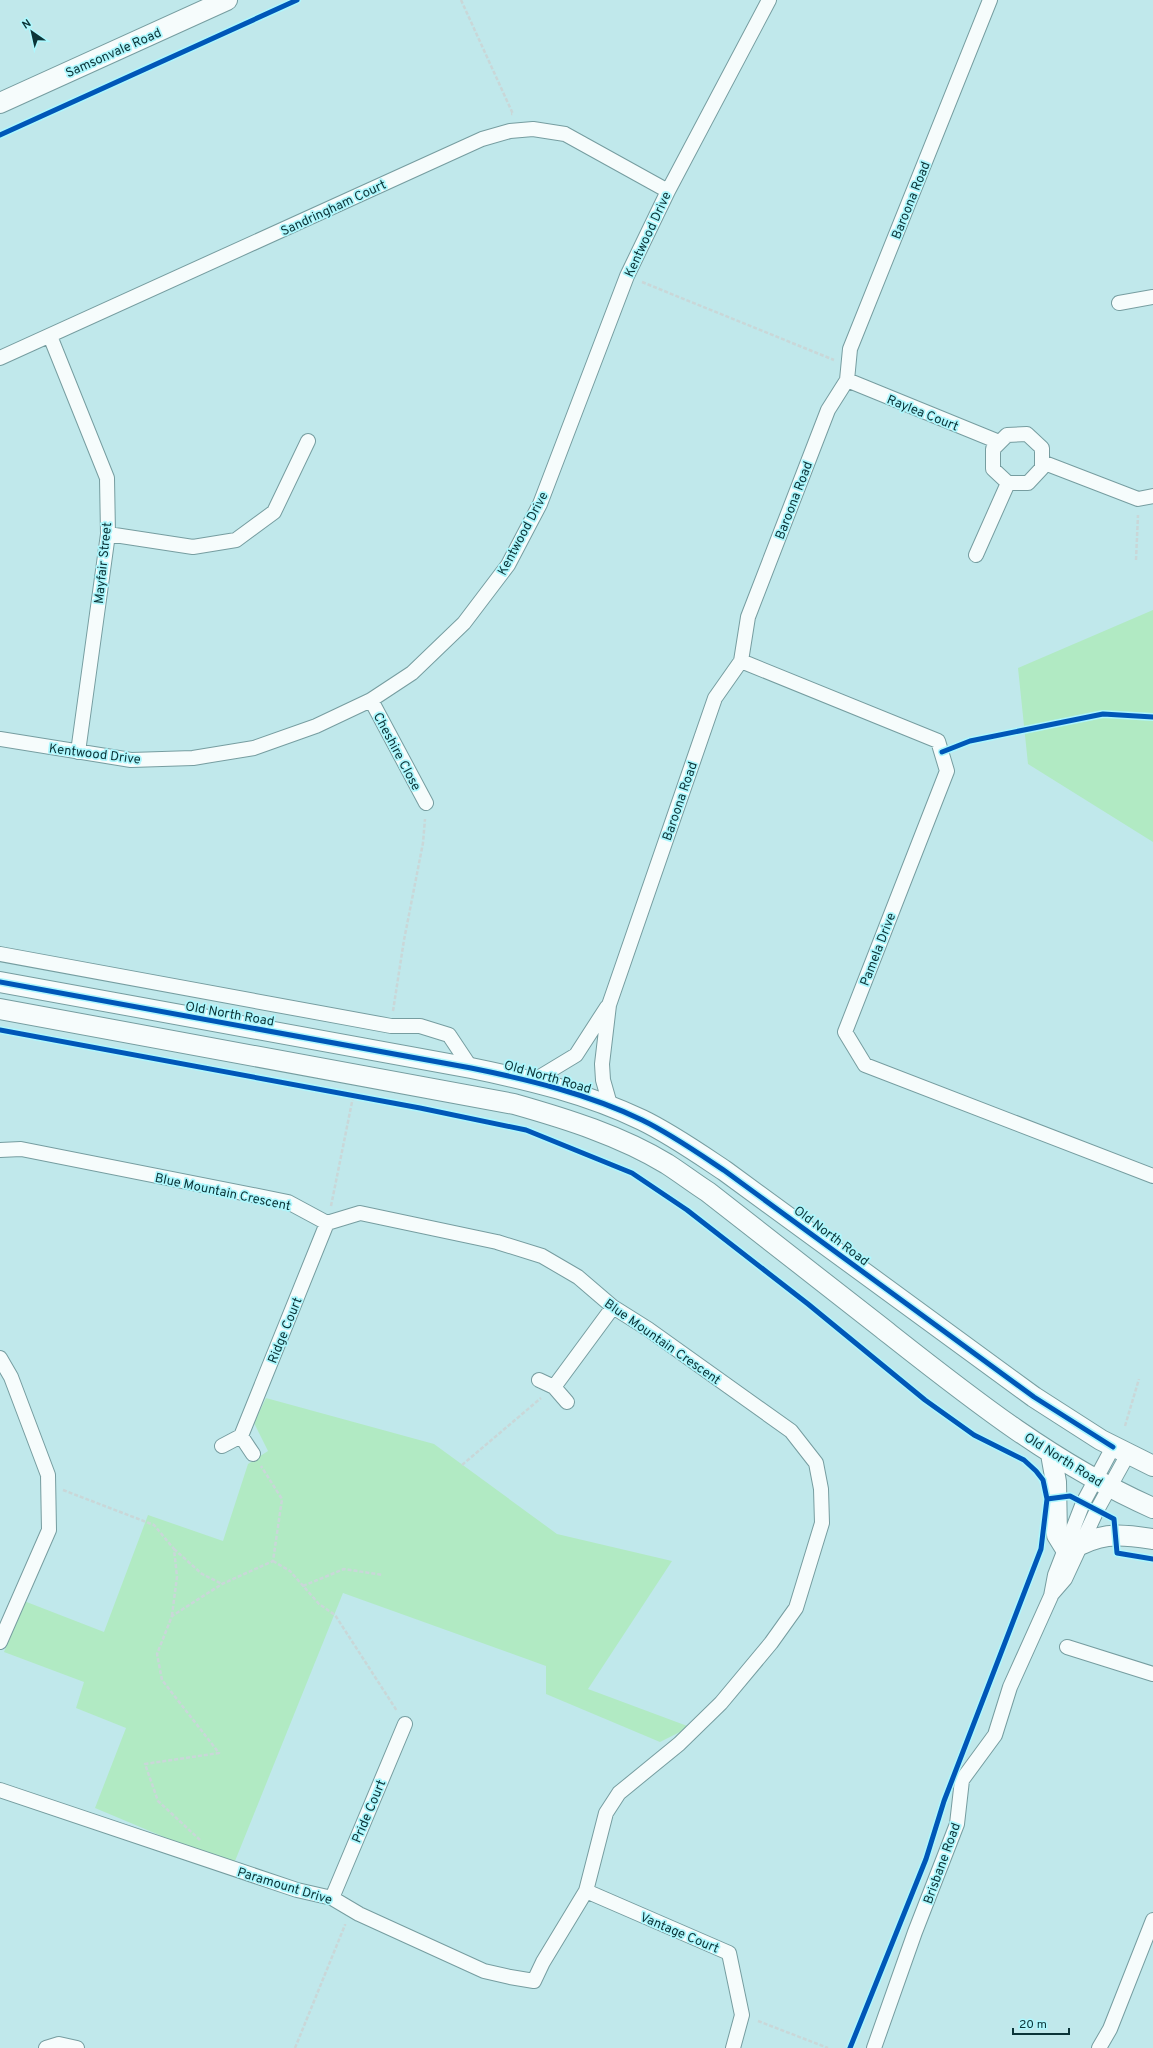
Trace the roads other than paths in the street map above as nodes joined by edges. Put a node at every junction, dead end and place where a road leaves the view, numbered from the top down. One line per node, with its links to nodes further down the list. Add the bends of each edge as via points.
1 (227, 0): 4 (main road, Samsonvale Road)
2 (769, 0): 5 (street, Kentwood Drive)
3 (990, 0): 10 (street, Baroona Road, via 850,349)
4 (0, 103)
5 (668, 190): 8 (street, Sandringham Court, via 565,134 533,129 510,131 482,139); 19 (street, Kentwood Drive, via 627,276 540,504 508,565 464,623 412,673)
6 (1153, 297): 7 (street)
7 (1120, 303)
8 (50, 336): 9 (street, Sandringham Court); 16 (street, Mayfair Street, via 107,478)
9 (0, 358)
10 (847, 380): 12 (street, Raylea Court); 18 (street, Baroona Road, via 828,410 748,617)
11 (308, 441): 16 (street, via 274,512 236,540 193,547)
12 (999, 442): 13 (street, via 1007,435 1027,434 1042,448); 14 (street, via 993,449 993,469)
13 (1042, 462): 14 (street, via 1042,468 1028,482); 15 (street, via 1138,499)
14 (1008, 483): 17 (street)
15 (1153, 496)
16 (108, 534): 21 (street, Mayfair Street)
17 (976, 555)
18 (741, 661): 25 (street, Baroona Road, via 715,698); 31 (street, Pamela Drive, via 938,741 942,752 947,771 845,1032 865,1065)
19 (371, 700): 21 (street, Kentwood Drive, via 316,726 254,748 193,758 131,760); 22 (street, Cheshire Close)
20 (0, 739): 21 (street, Kentwood Drive)
21 (78, 752)
22 (426, 803)
23 (0, 954): 27 (street, Old North Road, via 391,1026 420,1026 449,1035)
24 (0, 982): 27 (main road, Old North Road)
25 (608, 1005): 28 (street, Baroona Road, via 576,1055); 29 (street, Baroona Road, via 602,1064 603,1080)
26 (0, 1010): 42 (main road, Old North Road, via 471,1095 514,1104 593,1129 666,1164 708,1192 957,1388)
27 (471, 1068): 28 (main road, Old North Road)
28 (533, 1081): 29 (main road, Old North Road, via 572,1092)
29 (611, 1108): 40 (main road, Old North Road, via 642,1120 725,1171 1034,1397)
30 (0, 1150): 32 (street, Blue Mountain Crescent, via 21,1149 288,1202)
31 (1153, 1176)
32 (327, 1223): 33 (street, Blue Mountain Crescent, via 360,1213 497,1242 542,1256 578,1277); 38 (street, Ridge Court)
33 (613, 1307): 36 (street); 53 (street, Blue Mountain Crescent, via 791,1431 816,1463 821,1489 822,1523 796,1608 771,1643 721,1703 619,1793 606,1813)
34 (0, 1358): 48 (street, via 11,1378 48,1475 49,1530)
35 (539, 1380): 36 (street)
36 (554, 1387): 37 (street)
37 (567, 1402)
38 (241, 1436): 39 (street); 41 (street)
39 (222, 1446)
40 (1120, 1451): 43 (main road, Old North Road); 44 (street, Brisbane Road)
41 (253, 1454)
42 (1051, 1454): 44 (main road, Old North Road); 47 (main road, via 1056,1482 1056,1535)
43 (1153, 1466)
44 (1102, 1483): 45 (main road, Old North Road); 47 (street, Brisbane Road)
45 (1153, 1508)
46 (1153, 1539): 47 (main road, via 1116,1535 1097,1537)
47 (1074, 1546): 59 (street, Brisbane Road, via 1065,1579 1051,1596 1010,1687 995,1735 962,1780 957,1824)
48 (0, 1642)
49 (1067, 1647): 50 (street)
50 (1153, 1674)
51 (405, 1724): 54 (street, Pride Court)
52 (0, 1790): 54 (street, Paramount Drive, via 296,1890)
53 (586, 1891): 54 (street, Paramount Drive, via 534,1981 484,1971 360,1914); 58 (street, Vantage Court, via 729,1953 742,2015)
54 (332, 1898)
55 (1153, 1920): 60 (street, via 1110,2029)
56 (46, 2048): 57 (street, via 59,2044)
57 (77, 2048)
58 (733, 2048)
59 (874, 2048)
60 (1099, 2048)

